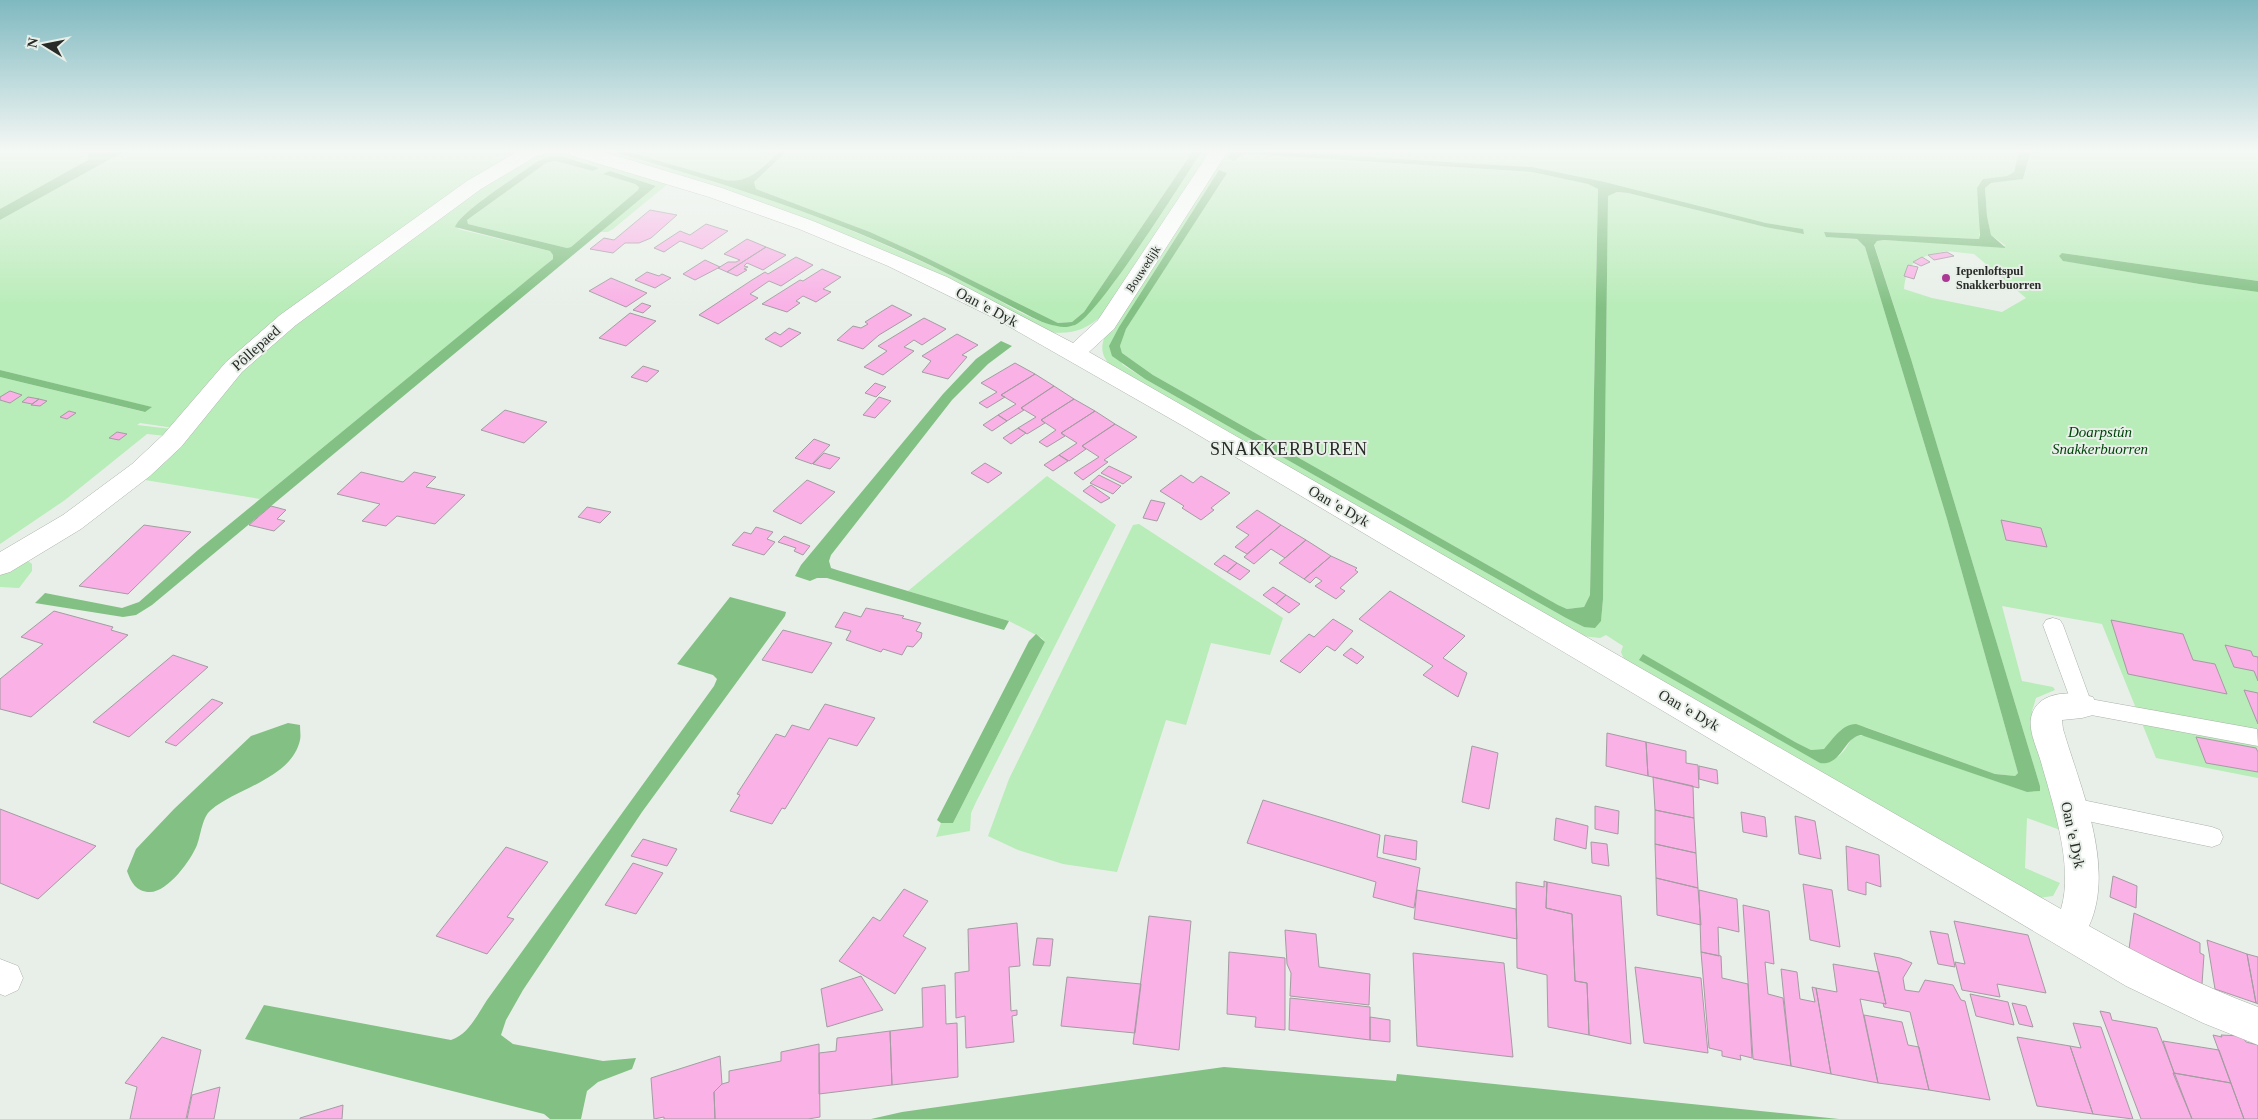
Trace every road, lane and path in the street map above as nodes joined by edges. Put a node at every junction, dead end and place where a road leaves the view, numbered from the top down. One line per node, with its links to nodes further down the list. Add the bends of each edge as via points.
1 (449, 203): 5 (street, Pôllepaed, via 288,320 234,366 172,441 140,470 72,522)
2 (746, 203): 4 (street, Oan 'e Dyk, via 828,233 939,282)
3 (1185, 203): 4 (street, Bouwedijk, via 1106,324)
4 (1073, 353): 11 (street, Oan 'e Dyk)
5 (0, 565)
6 (2054, 625): 7 (lane)
7 (2082, 706): 8 (lane); 9 (street, Oan 'e Dyk, via 2054,707 2046,715)
8 (2258, 738)
9 (2068, 807): 10 (lane); 11 (street, Oan 'e Dyk, via 2078,841 2081,874 2079,908)
10 (2212, 838)
11 (2067, 933): 12 (street, Oan 'e Dyk, via 2139,974)
12 (2258, 1026)

